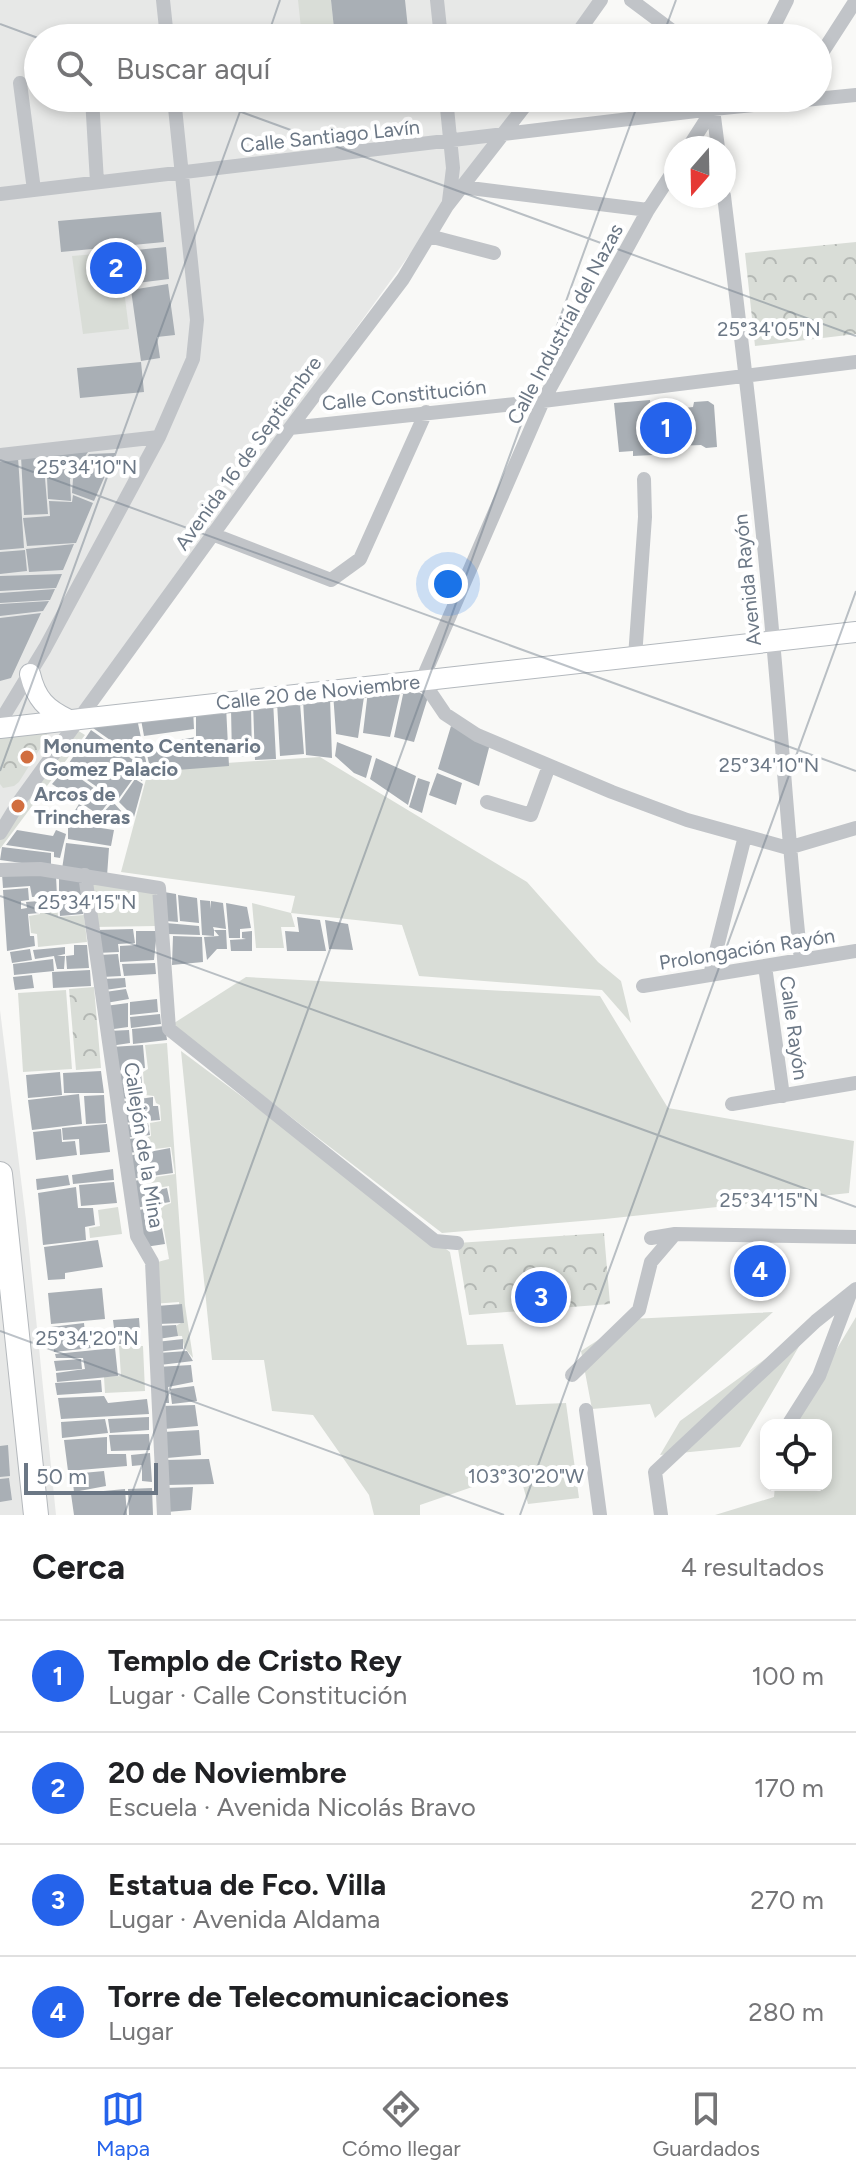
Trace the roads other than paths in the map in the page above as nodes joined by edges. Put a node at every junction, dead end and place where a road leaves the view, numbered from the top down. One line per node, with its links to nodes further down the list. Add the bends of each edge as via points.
1 (163, 0): 7 (street)
2 (437, 0): 8 (street)
3 (601, 0): 9 (street)
4 (631, 0): 10 (street)
5 (787, 0): 11 (street)
6 (856, 0): 12 (street)
7 (166, 24)
8 (440, 24)
9 (584, 24)
10 (663, 24)
11 (775, 24)
12 (832, 37)
13 (20, 83): 32 (street)
14 (855, 95): 15 (street, Calle Santiago Lavín); 16 (street)
15 (832, 97)
16 (856, 111)
17 (93, 112): 29 (street)
18 (175, 112): 28 (street)
19 (447, 112): 27 (street)
20 (521, 112): 24 (street, Avenida 16 de Septiembre)
21 (687, 112): 24 (street, Calle Santiago Lavín)
22 (711, 112): 25 (street)
23 (713, 112): 26 (street)
24 (506, 133): 27 (street, Calle Santiago Lavín); 31 (street, Avenida 16 de Septiembre)
25 (696, 136)
26 (716, 136)
27 (450, 142): 28 (street, Calle Santiago Lavín); 34 (street, via 453,185)
28 (182, 173): 29 (street, Calle Santiago Lavín); 44 (street, via 197,340)
29 (97, 182): 32 (street, Calle Santiago Lavín)
30 (664, 185): 36 (street, Calle Industrial del Nazas)
31 (462, 187): 34 (street, Avenida 16 de Septiembre); 36 (street)
32 (34, 190): 33 (street, Calle Santiago Lavín)
33 (0, 194)
34 (447, 206): 37 (street, Avenida 16 de Septiembre)
35 (725, 208): 40 (street, Avenida Rayón)
36 (648, 210): 41 (street, Calle Industrial del Nazas)
37 (429, 236): 38 (street); 43 (street, Avenida 16 de Septiembre, via 403,279)
38 (494, 253)
39 (856, 362): 40 (street, Calle Constitución)
40 (746, 375): 41 (street, Calle Constitución); 49 (street, Avenida Rayón)
41 (543, 401): 42 (street, Calle Constitución); 52 (street, Calle Industrial del Nazas)
42 (426, 412): 43 (street, Calle Constitución); 47 (street, via 360,559 331,580)
43 (290, 428): 47 (street, Avenida 16 de Septiembre)
44 (159, 437): 45 (street); 51 (street)
45 (0, 455)
46 (644, 479): 50 (street)
47 (212, 534): 53 (street, Avenida 16 de Septiembre)
48 (856, 632): 49 (main road, Calle 20 de Noviembre)
49 (773, 641): 50 (main road, Calle 20 de Noviembre); 60 (street, Avenida Rayón)
50 (635, 657): 52 (main road, Calle 20 de Noviembre)
51 (30, 674): 53 (main road, via 42,703); 54 (street)
52 (422, 680): 53 (main road, Calle 20 de Noviembre); 55 (street, via 456,723)
53 (74, 719): 54 (main road, Calle 20 de Noviembre); 58 (street, Avenida 16 de Septiembre)
54 (0, 725)
55 (549, 766): 56 (street, via 531,815); 59 (street, via 687,820)
56 (487, 802)
57 (856, 828): 60 (street)
58 (0, 833)
59 (745, 836): 60 (street); 66 (street)
60 (788, 848): 64 (street, Avenida Rayón)
61 (0, 870): 62 (street)
62 (85, 875): 75 (street, via 159,888 169,1029 435,1241); 82 (street, Callejón de la Mina, via 137,1236 152,1262)
63 (856, 951): 64 (street, Prolongación Rayón)
64 (801, 960): 65 (street, Prolongación Rayón)
65 (765, 966): 66 (street, Prolongación Rayón); 69 (street, Calle Rayón)
66 (710, 975): 67 (street, Prolongación Rayón)
67 (643, 986)
68 (856, 1083): 69 (street)
69 (783, 1096): 70 (street)
70 (732, 1104)
71 (0, 1174): 77 (main road)
72 (675, 1234): 73 (street); 74 (street); 78 (street, via 651,1262 639,1310)
73 (856, 1237)
74 (651, 1238)
75 (457, 1243)
76 (853, 1291): 80 (street, via 819,1376); 84 (street, via 655,1472)
77 (7, 1318): 81 (main road)
78 (572, 1375)
79 (586, 1410): 83 (street)
80 (792, 1419)
81 (36, 1515)
82 (164, 1515)
83 (600, 1515)
84 (661, 1515)

